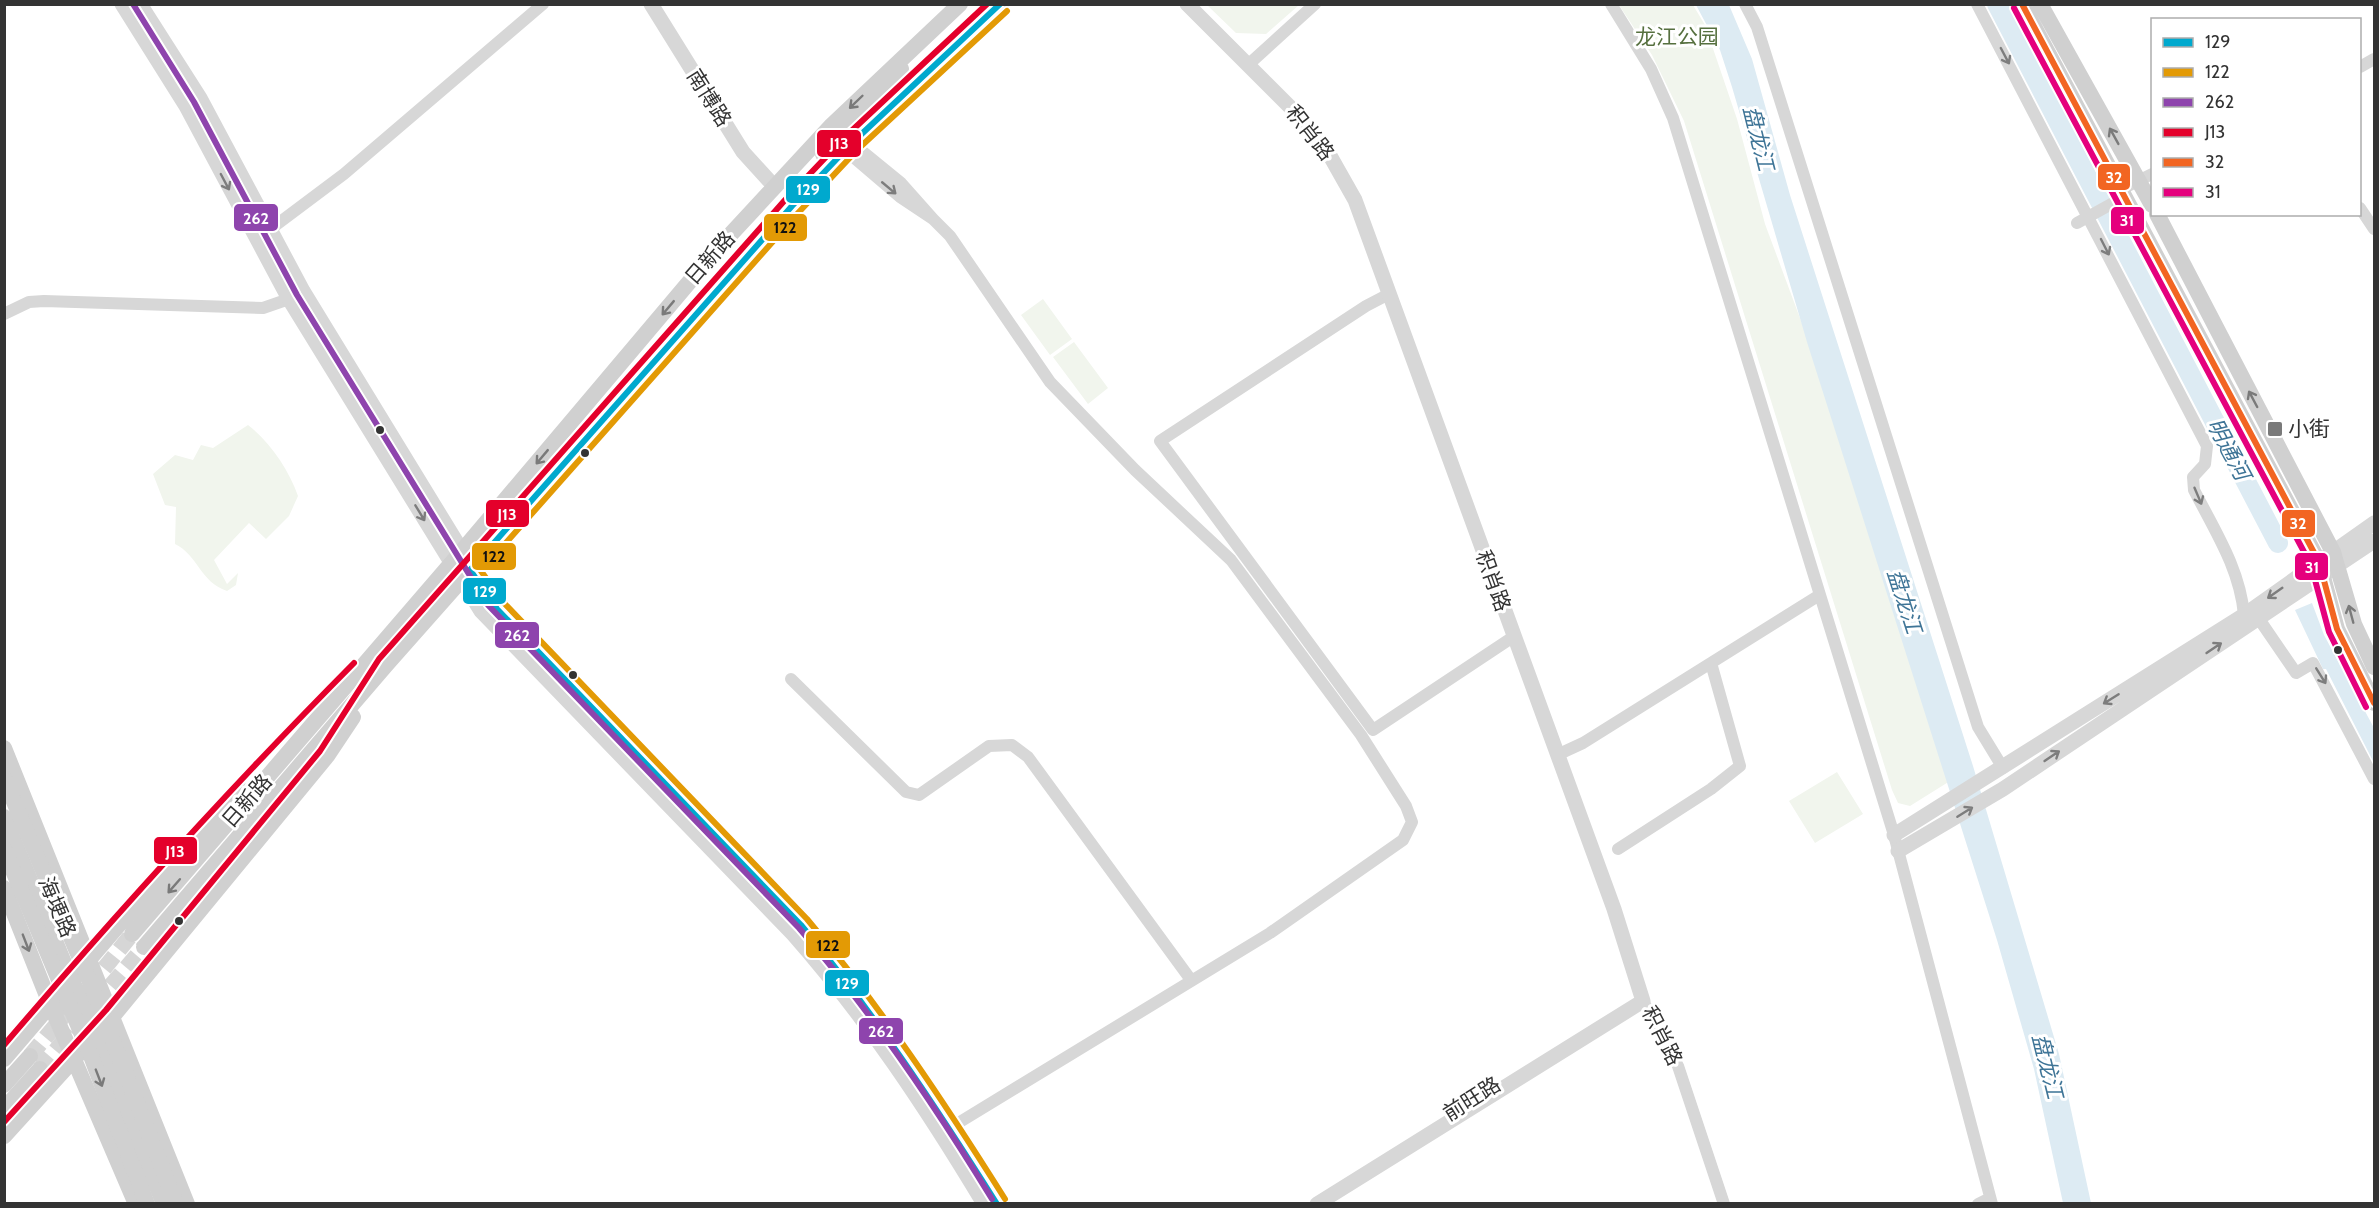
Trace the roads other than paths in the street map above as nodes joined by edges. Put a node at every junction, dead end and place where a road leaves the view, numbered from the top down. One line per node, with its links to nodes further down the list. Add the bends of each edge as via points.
1 (122, 4): 27 (street, one-way to 27, via 186,106)
2 (140, 4): 26 (street, via 200,98)
3 (543, 4): 26 (street, via 344,174)
4 (651, 4): 18 (street, 南博路, via 743,152)
5 (960, 4): 14 (main road, 日新路)
6 (1001, 4): 16 (main road, 日新路)
7 (1188, 4): 15 (street, 积肖路)
8 (1316, 4): 15 (street)
9 (1611, 4): 38 (street, via 1651,69 1672,118)
10 (1744, 4): 49 (street, via 1756,27 1809,189 1978,728)
11 (1977, 4): 22 (street, one-way to 22)
12 (2022, 4): 19 (main road)
13 (2040, 4): 17 (main road, one-way to 13)
14 (925, 37): 16 (main road, via 880,99 823,154 827,160); 18 (main road, 日新路, one-way to 18)
15 (1249, 63): 28 (street, 积肖路, via 1329,154 1355,200)
16 (845, 150): 37 (main road, 日新路); 60 (street, via 950,236 1050,382 1135,470 1231,560 1361,735 1411,815 1410,828 1403,840 1270,933)
17 (2146, 178): 19 (street); 20 (main road)
18 (774, 186): 33 (main road, 日新路, one-way to 33, via 717,248)
19 (2118, 197): 22 (street); 36 (main road)
20 (2151, 200)
21 (2361, 210): 25 (street)
22 (2092, 215): 24 (street); 39 (street, one-way to 39, via 2207,446 2205,464 2193,477 2194,490 2234,570)
23 (2158, 216): 34 (main road, one-way to 23)
24 (2077, 223)
25 (2374, 230)
26 (270, 231): 27 (street); 33 (street)
27 (256, 239): 29 (street)
28 (1389, 294): 40 (street, 积肖路); 40 (street, via 1160,441 1373,730)
29 (289, 299): 30 (street, via 262,308 44,301 28,302); 35 (street, one-way to 35)
30 (4, 314)
31 (2374, 523): 34 (street)
32 (2374, 541): 34 (street)
33 (462, 551): 35 (main road, 日新路); 37 (street)
34 (2336, 559): 36 (street); 44 (main road, one-way to 34, via 2354,624)
35 (451, 564): 37 (street); 43 (main road, 日新路)
36 (2321, 569): 39 (street); 46 (main road, via 2337,629)
37 (465, 575): 42 (main road, 日新路); 70 (street, via 801,925 845,976); 78 (street, via 496,628 838,985 942,1134)
38 (1818, 596): 41 (street); 53 (street)
39 (2251, 617): 49 (street, one-way to 49); 50 (street, one-way to 50, via 2296,673 2313,663); 53 (street, one-way to 39, via 1927,836 2003,789)
40 (1513, 638): 48 (street, 积肖路)
41 (1711, 663): 48 (street, via 1583,743); 55 (street, via 1740,766)
42 (386, 665): 58 (main road, 日新路); 64 (main road, via 327,756)
43 (363, 667): 57 (main road, 日新路, one-way to 57); 59 (main road, 日新路, via 261,769)
44 (2374, 667)
45 (790, 679): 60 (street, via 906,792 919,795 989,746 1012,745 1028,756)
46 (2374, 703)
47 (4, 748): 59 (main road)
48 (1557, 755): 62 (street, 积肖路)
49 (2000, 770): 53 (street, via 1920,820)
50 (2373, 772)
51 (4, 778): 76 (main road, 海埂路, bridge, via 94,992)
52 (4, 817): 61 (main road)
53 (1896, 843): 72 (street)
54 (4, 849): 74 (main road, 海埂路, one-way to 74, bridge, via 91,1056)
55 (1618, 849)
56 (6, 896): 63 (main road, one-way to 63)
57 (132, 934)
58 (144, 947)
59 (90, 961): 61 (main road, 日新路); 64 (main road)
60 (1191, 980): 70 (street)
61 (72, 982): 63 (main road, 日新路); 64 (main road, via 88,1006)
62 (1642, 997): 80 (street, 前旺路); 81 (street, 前旺路); 82 (street, 积肖路, via 1678,1066)
63 (51, 1006): 65 (main road, via 78,1011); 66 (main road, 日新路); 67 (main road)
64 (113, 1016): 65 (main road); 77 (main road)
65 (96, 1035): 67 (main road); 75 (main road)
66 (4, 1059)
67 (74, 1059): 71 (main road); 73 (main road)
68 (4, 1085): 69 (main road, via 35,1063)
69 (4, 1109)
70 (950, 1128): 79 (street)
71 (4, 1136)
72 (1991, 1201): 83 (street)
73 (136, 1203)
74 (147, 1203)
75 (164, 1203)
76 (176, 1203)
77 (187, 1203)
78 (984, 1203)
79 (997, 1203)
80 (1302, 1203)
81 (1317, 1203)
82 (1724, 1203)
83 (1978, 1203)

